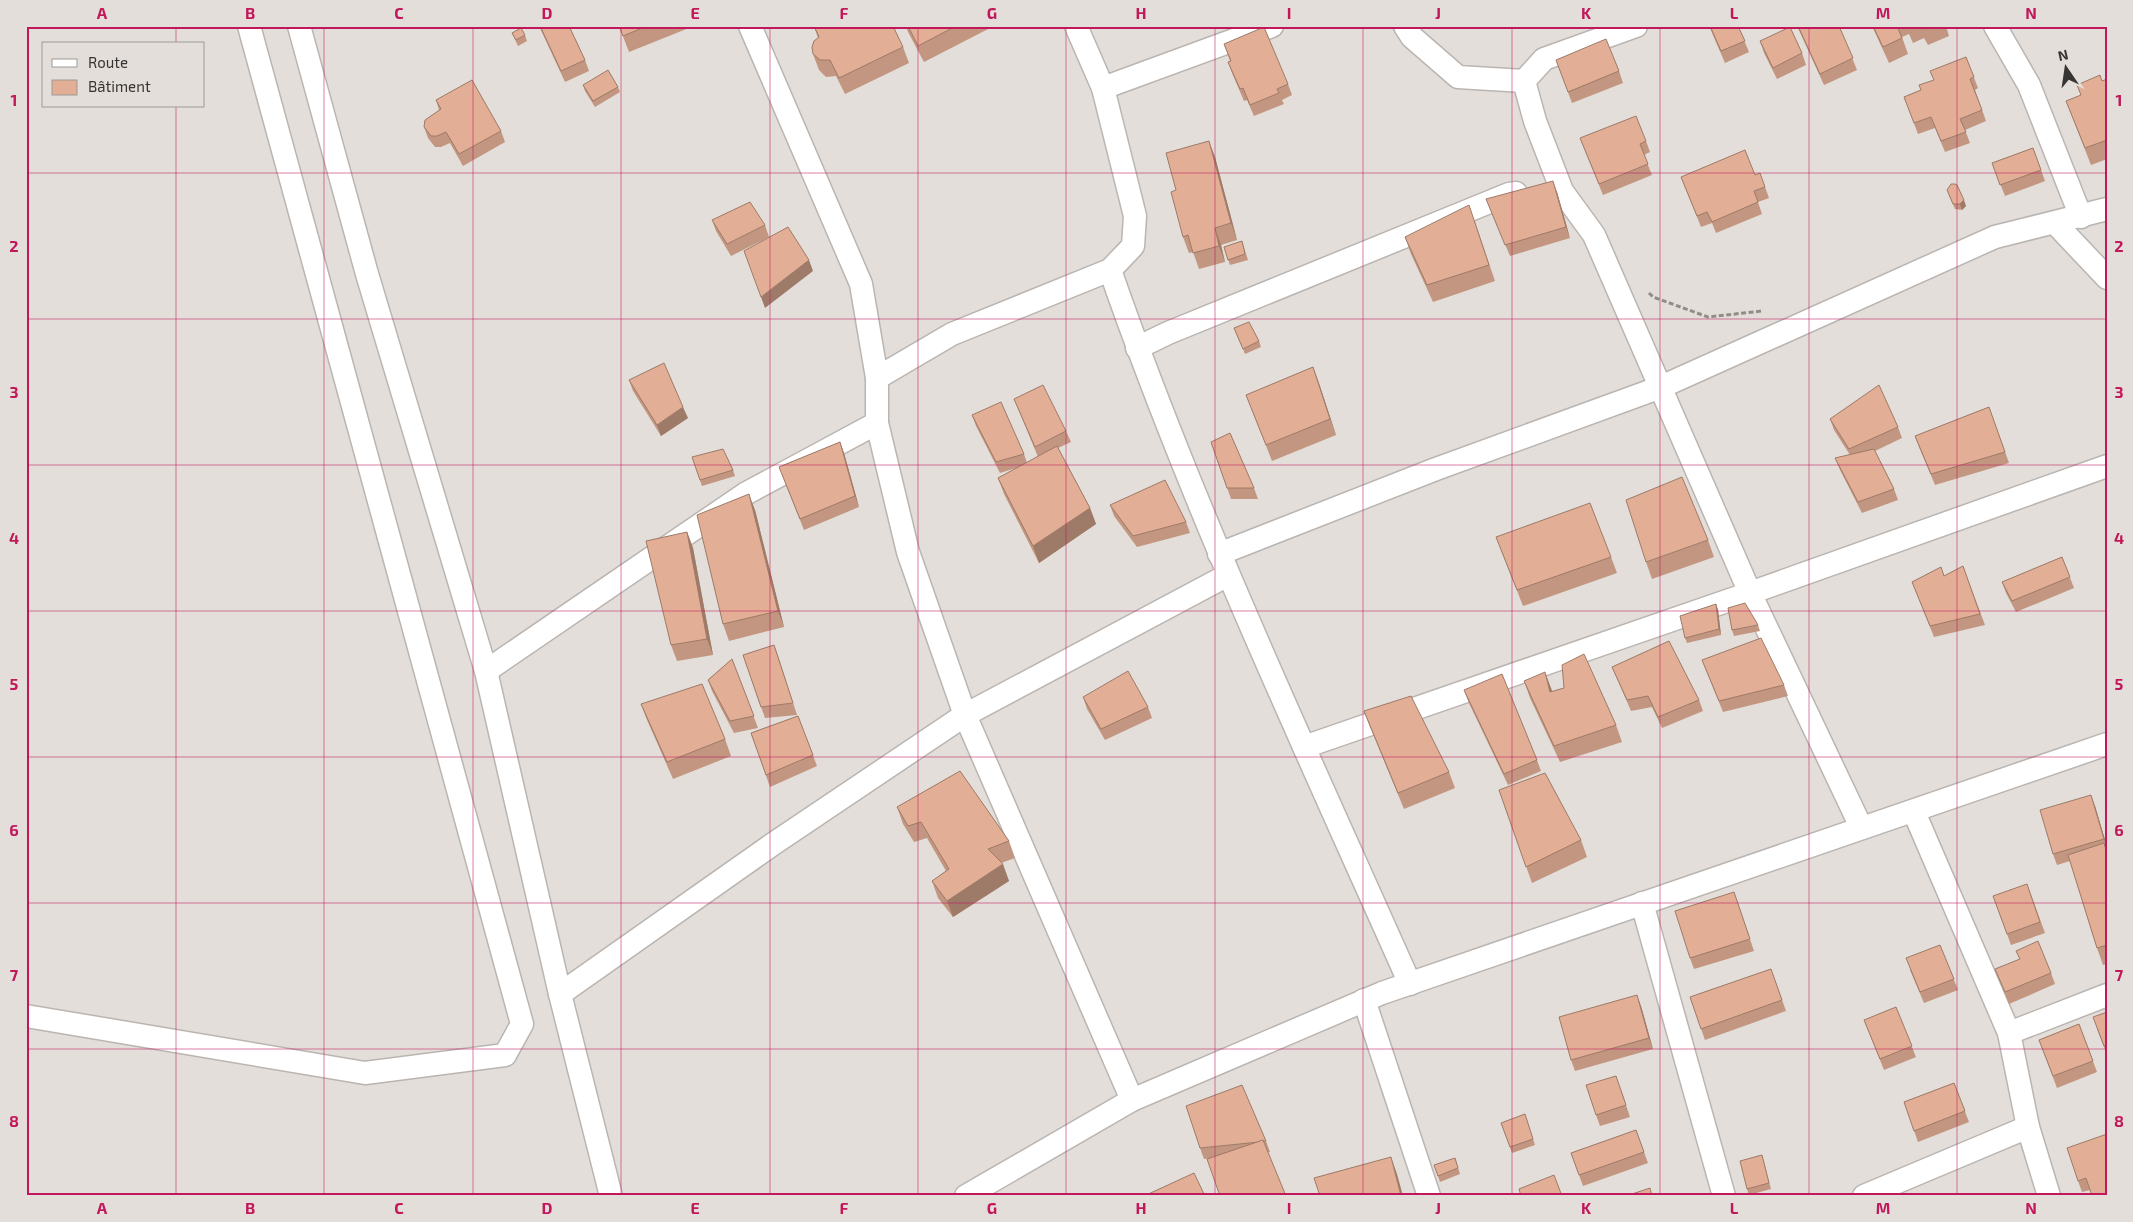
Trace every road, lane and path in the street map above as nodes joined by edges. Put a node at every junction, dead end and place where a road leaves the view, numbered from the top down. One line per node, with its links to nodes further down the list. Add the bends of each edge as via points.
1 (249, 26): 38 (street, via 522,1024 506,1055 365,1073)
2 (299, 26): 27 (street, via 367,274)
3 (750, 26): 20 (street, via 861,284)
4 (1076, 26): 10 (street)
5 (1272, 26): 10 (street)
6 (1406, 26): 9 (street, via 1412,37 1458,77)
7 (1995, 26): 13 (street, via 2028,85)
8 (1623, 29): 9 (street, via 1544,59)
9 (1524, 81): 11 (street, via 1535,121)
10 (1103, 88): 15 (street, via 1136,216 1133,246)
11 (1547, 192): 19 (street, via 1510,194); 21 (street, via 1594,235)
12 (2107, 209): 13 (street)
13 (2081, 217): 14 (street)
14 (2055, 223): 16 (street); 21 (street, via 1995,237)
15 (1110, 270): 19 (street); 20 (street, via 952,334)
16 (2107, 278)
17 (1646, 290): 18 (path, via 1653,297 1708,317)
18 (1767, 311)
19 (1137, 348): 24 (street)
20 (878, 378): 22 (street)
21 (1661, 387): 24 (street, via 1436,469); 26 (street)
22 (876, 423): 27 (street, via 745,494); 28 (street, via 908,552)
23 (2107, 466): 26 (street)
24 (1219, 554): 25 (street)
25 (1228, 575): 28 (street); 30 (street)
26 (1750, 593): 30 (street); 32 (street)
27 (486, 671): 35 (street)
28 (965, 715): 35 (street); 40 (street)
29 (2107, 744): 31 (street)
30 (1304, 747): 34 (street)
31 (1914, 812): 32 (street); 39 (street)
32 (1861, 827): 33 (street)
33 (1642, 903): 34 (street); 45 (street)
34 (1410, 984): 37 (street)
35 (560, 994): 42 (street)
36 (2107, 995): 39 (street)
37 (1364, 1000): 40 (street); 44 (street)
38 (26, 1016)
39 (2009, 1034): 41 (street)
40 (1132, 1100): 43 (street)
41 (2028, 1127): 46 (street); 47 (street)
42 (611, 1196)
43 (966, 1196)
44 (1430, 1196)
45 (1724, 1196)
46 (1864, 1196)
47 (2049, 1196)

